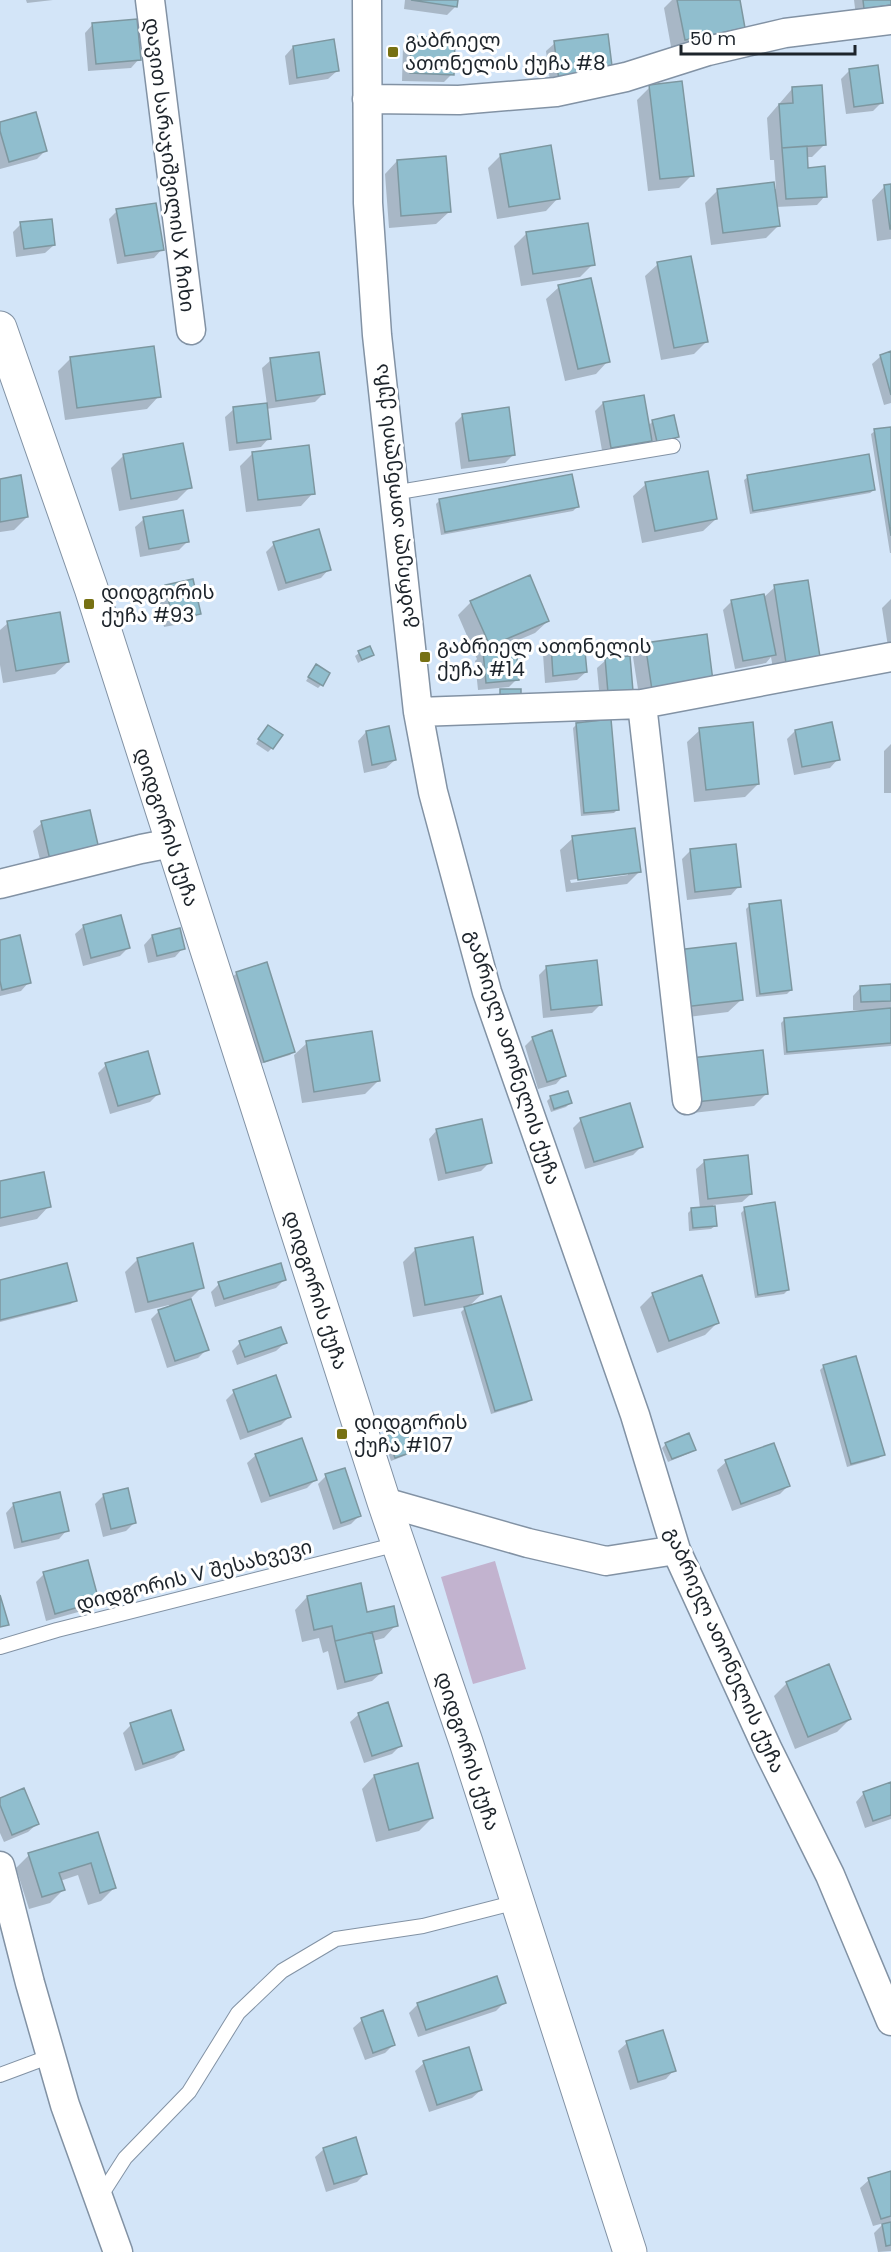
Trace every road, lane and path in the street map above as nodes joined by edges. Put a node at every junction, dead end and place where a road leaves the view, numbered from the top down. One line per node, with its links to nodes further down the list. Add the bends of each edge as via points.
1 (150, 0): 6 (street, დავით სარაჯიშვილის X ჩიხი)
2 (367, 0): 4 (street, გაბრიელ ათონელის ქუჩა)
3 (891, 20): 4 (street, via 785,33 556,92 459,99)
4 (367, 99): 9 (street, გაბრიელ ათონელის ქუჩა, via 368,202)
5 (0, 328): 7 (street, დიდგორის ქუჩა)
6 (190, 330)
7 (8, 381): 13 (street, დიდგორის ქუჩა, via 90,588)
8 (673, 446): 9 (lane)
9 (393, 493): 12 (street, გაბრიელ ათონელის ქუჩა)
10 (891, 657): 11 (street)
11 (642, 704): 12 (street); 15 (street)
12 (418, 712): 18 (street, გაბრიელ ათონელის ქუჩა, via 433,792 487,992 635,1415)
13 (172, 843): 14 (street); 16 (street, დიდგორის ქუჩა)
14 (0, 884)
15 (687, 1100)
16 (384, 1502): 17 (street, დიდგორის ქუჩა); 18 (street, via 606,1561)
17 (398, 1544): 19 (lane, დიდგორის V შესახვევი); 21 (street, დიდგორის ქუჩა)
18 (676, 1550): 22 (street, გაბრიელ ათონელის ქუჩა, via 830,1875)
19 (0, 1647)
20 (0, 1866): 23 (street)
21 (517, 1902): 25 (lane, via 423,1926 336,1939 282,1971 238,2013 189,2092 125,2158); 27 (street, დიდგორის ქუჩა)
22 (891, 2021)
23 (51, 2056): 24 (lane); 25 (street)
24 (0, 2075)
25 (100, 2198): 26 (street)
26 (118, 2252)
27 (630, 2252)

